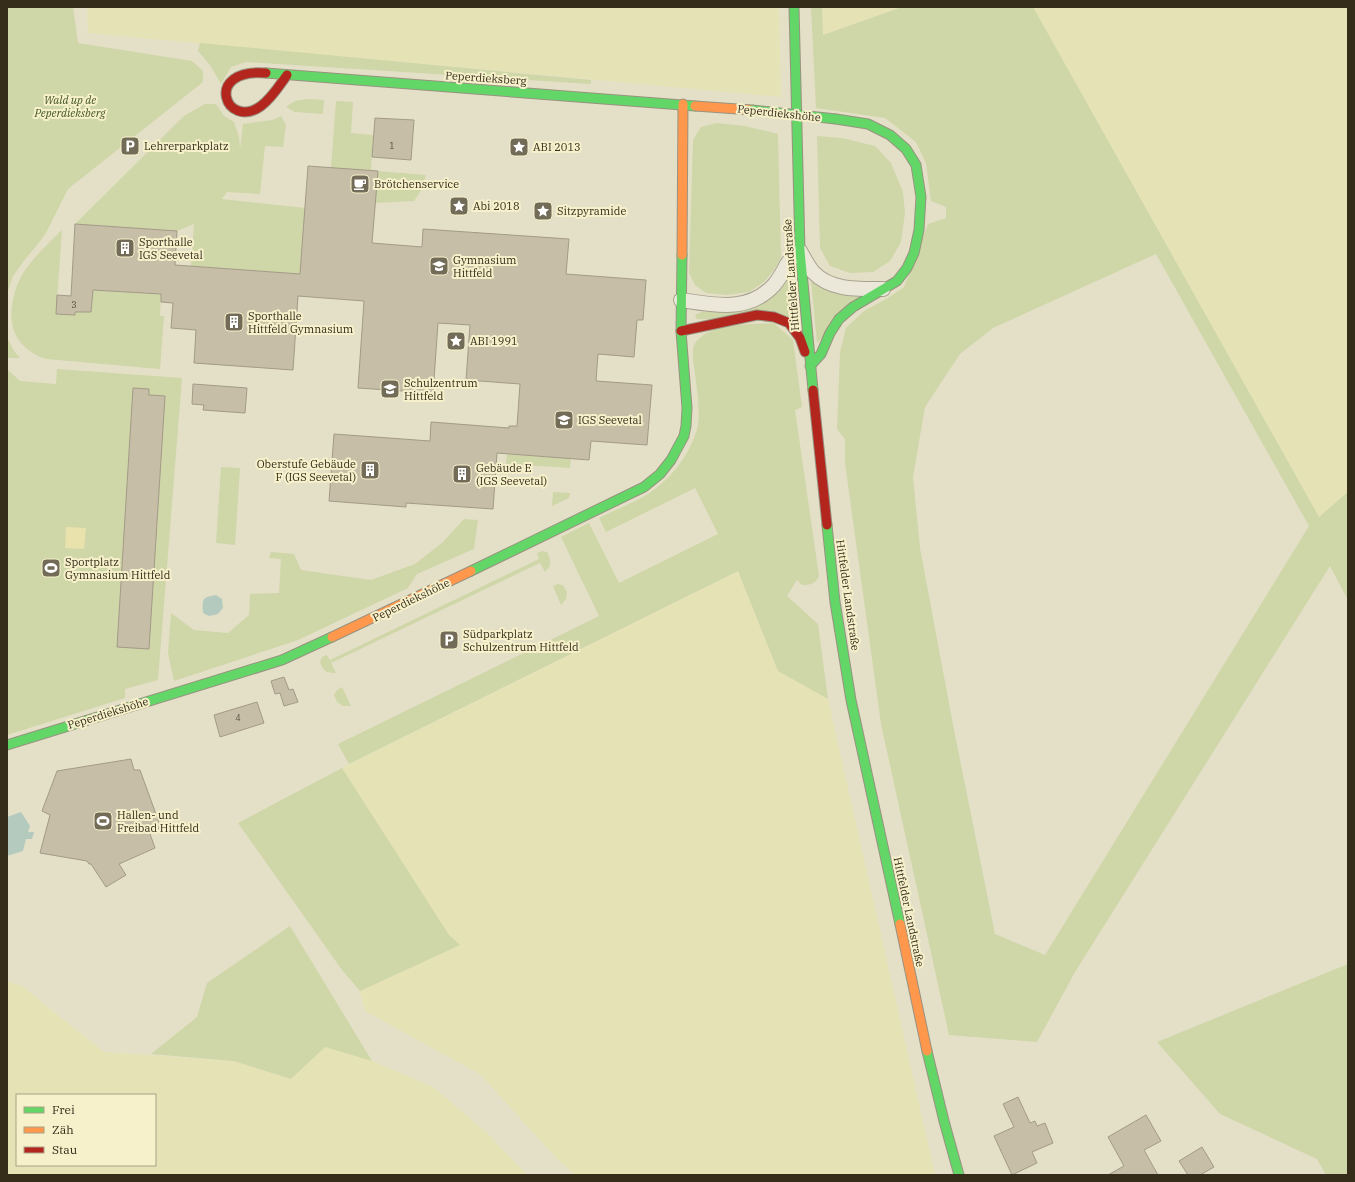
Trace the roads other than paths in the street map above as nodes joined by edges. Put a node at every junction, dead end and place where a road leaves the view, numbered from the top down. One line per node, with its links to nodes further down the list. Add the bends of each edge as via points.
1 (794, 7): 4 (street, Hittfelder Landstraße)
2 (288, 75): 2 (street, Peperdieksberg, via 246,72 228,83 225,92 227,99 236,111 257,109 268,100); 3 (street, Peperdieksberg)
3 (683, 104): 5 (street, Peperdiekshöhe, bridge, via 868,124 890,135 906,149 916,165 921,197 920,230 907,268 897,281); 6 (street, Peperdiekshöhe)
4 (800, 251): 5 (street, via 814,272 826,282 855,289); 6 (street, via 788,263 782,276 754,300 724,306); 8 (street, Hittfelder Landstraße)
5 (884, 289): 8 (street, Peperdiekshöhe, via 853,307 839,319 821,354)
6 (681, 300): 7 (street, Peperdiekshöhe)
7 (682, 331): 8 (street, via 757,315 774,317 789,323 800,338); 9 (street, Peperdiekshöhe, via 687,408 684,436 671,460 660,474 644,487 304,652)
8 (810, 366): 10 (street, Hittfelder Landstraße, via 835,602 851,700 930,1061)
9 (7, 744)
10 (959, 1175)

